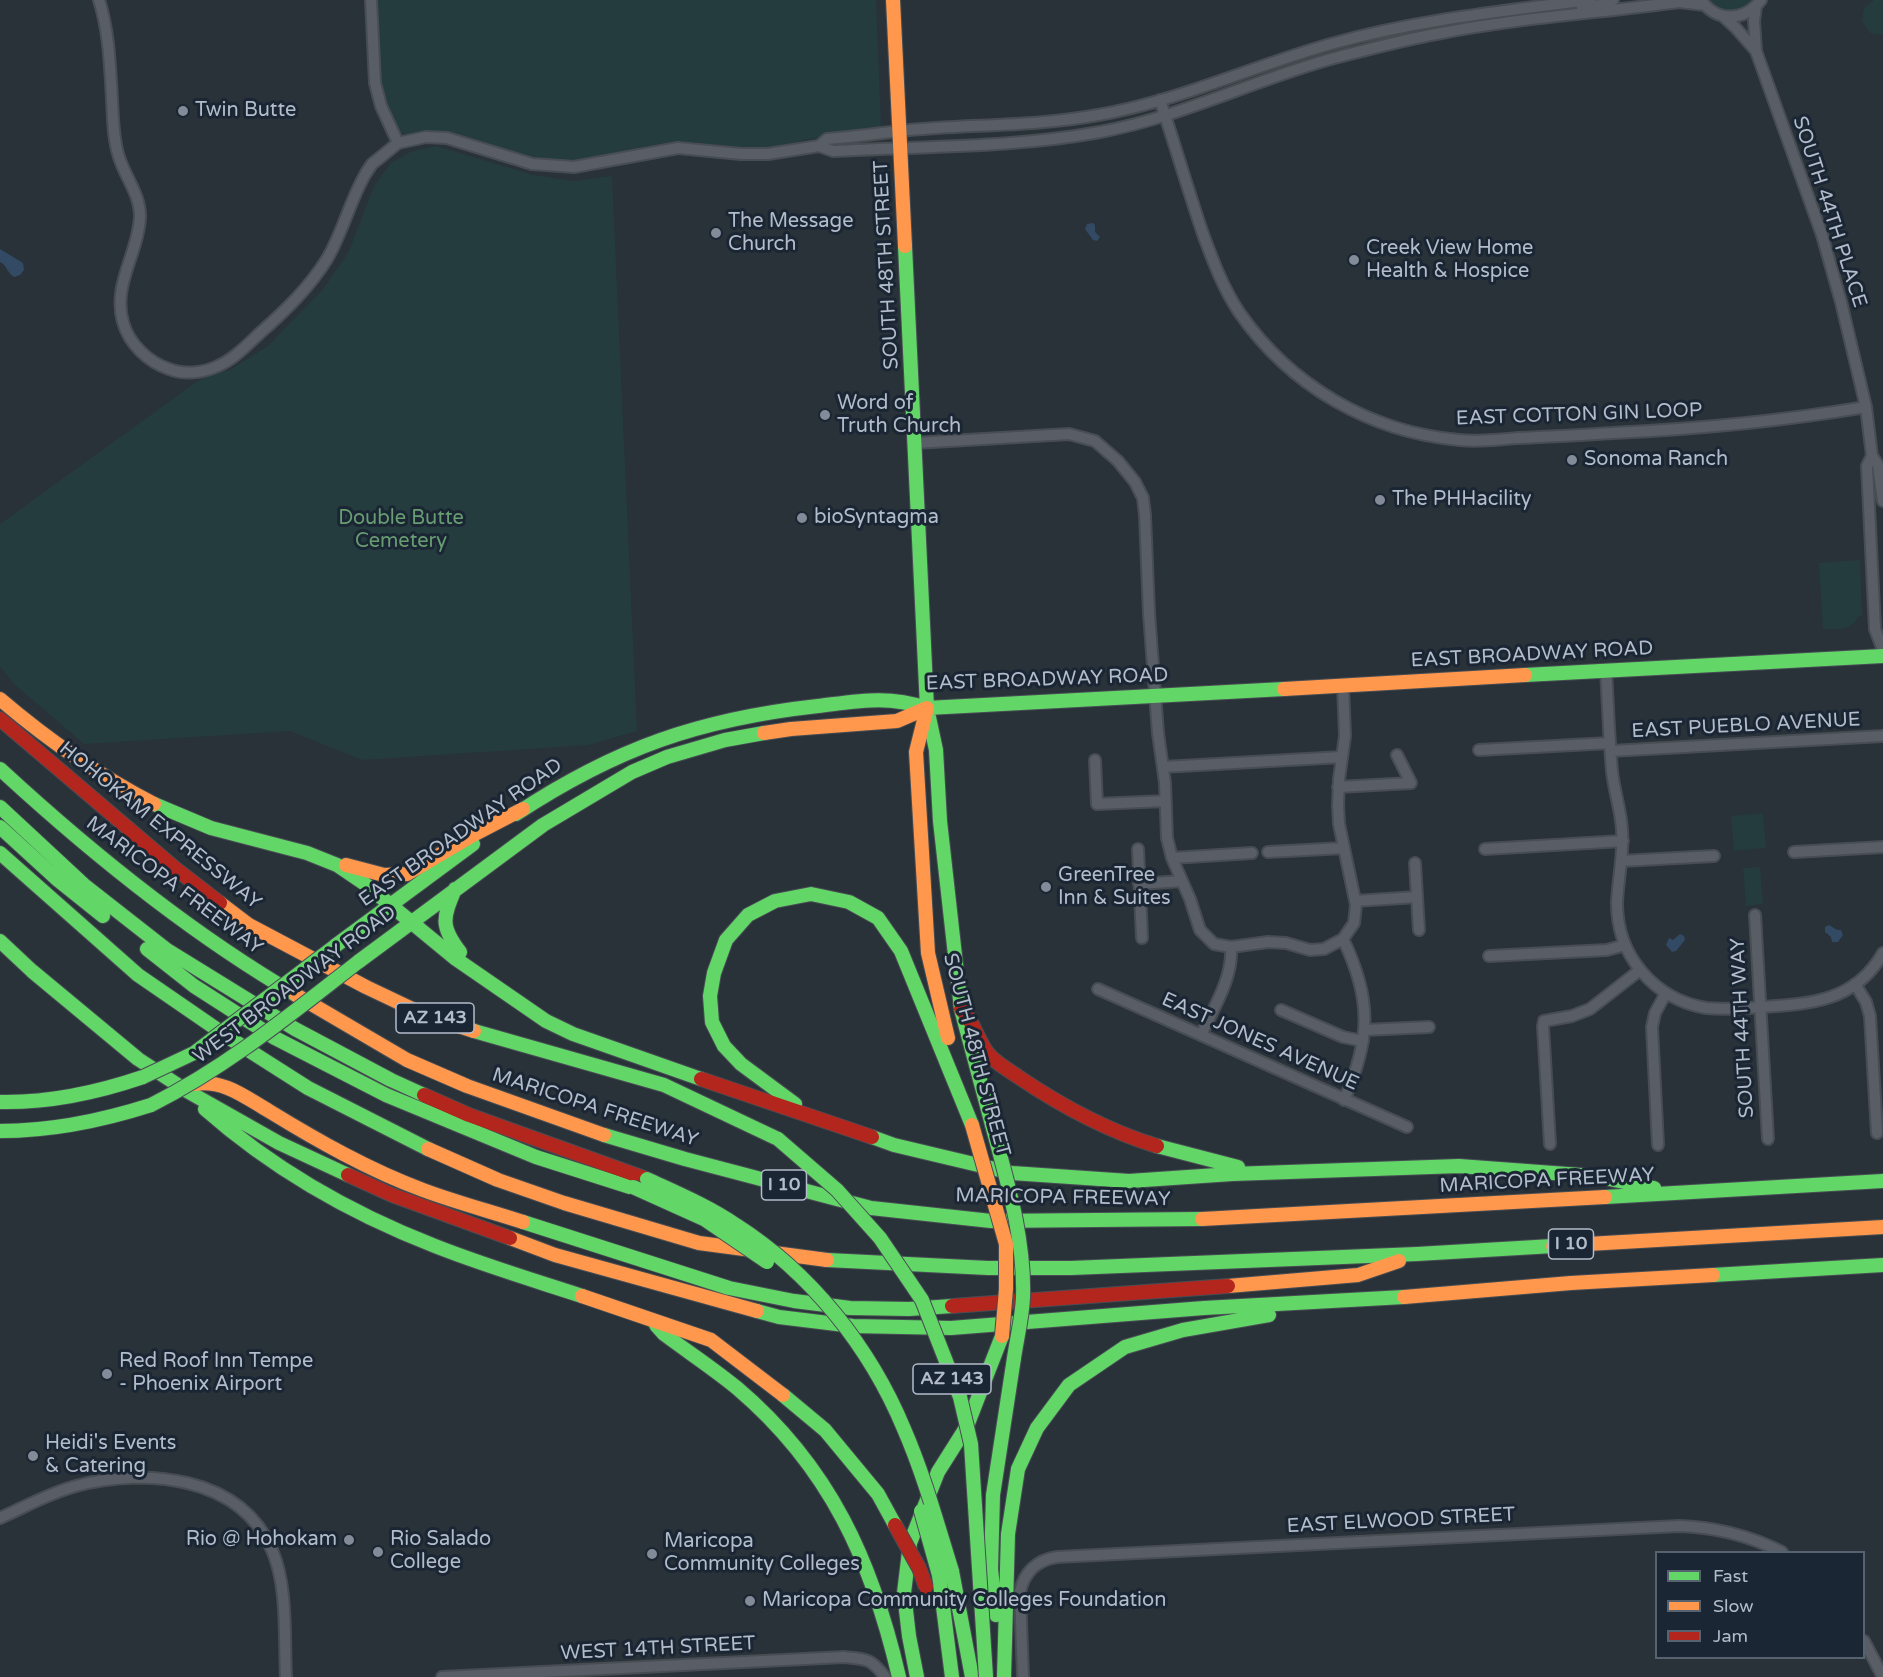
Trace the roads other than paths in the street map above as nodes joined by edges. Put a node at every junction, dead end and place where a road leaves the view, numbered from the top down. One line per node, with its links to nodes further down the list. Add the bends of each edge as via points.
1 (99, 0): 14 (street, via 109,55 116,147 139,205 138,227 122,288 123,322 138,349 158,365 182,372 217,367 240,352 288,308 327,258 366,173)
2 (371, 0): 14 (street, via 375,83)
3 (893, 0): 13 (main road, SOUTH 48TH STREET)
4 (1590, 0): 11 (street, via 1459,16 1364,36)
5 (1613, 0): 9 (street, via 1557,10)
6 (1703, 3): 8 (street, SOUTH 44TH PLACE); 9 (street, via 1679,2)
7 (1759, 3): 8 (street, via 1743,15); 10 (street, SOUTH 44TH PLACE, via 1754,21)
8 (1723, 16): 10 (street, SOUTH 44TH PLACE)
9 (1544, 19): 12 (street, via 1436,34 1336,58)
10 (1756, 51): 17 (street, SOUTH 44TH PLACE, via 1822,236)
11 (1160, 100): 12 (street, EAST COTTON GIN LOOP); 13 (street, via 1060,121)
12 (1165, 116): 16 (street, via 1069,137); 17 (street, EAST COTTON GIN LOOP, via 1209,250 1238,311 1257,337 1296,375 1341,406 1371,420 1403,431 1480,441 1747,424)
13 (900, 131): 15 (street, via 827,140); 16 (main road, SOUTH 48TH STREET)
14 (398, 143): 15 (street, via 426,137 447,138 516,161 560,167 678,148 754,155)
15 (819, 146): 16 (street, via 833,151)
16 (901, 147): 18 (main road, SOUTH 48TH STREET)
17 (1866, 407): 19 (street, SOUTH 44TH PLACE)
18 (915, 443): 25 (street, via 1069,434 1095,441 1118,461 1140,490 1144,506); 27 (main road, SOUTH 48TH STREET)
19 (1872, 456): 20 (street, SOUTH 44TH PLACE, via 1878,465); 21 (street, SOUTH 44TH PLACE, via 1867,466 1875,629)
20 (1883, 501)
21 (1883, 650)
22 (1883, 656): 23 (main road, EAST BROADWAY ROAD)
23 (1606, 671): 24 (main road, EAST BROADWAY ROAD); 30 (street)
24 (1343, 686): 25 (main road, EAST BROADWAY ROAD); 33 (street)
25 (1156, 696): 27 (main road, EAST BROADWAY ROAD); 35 (street)
26 (0, 699): 52 (main road, via 92,770 158,807 213,829)
27 (927, 708): 40 (main road, EAST BROADWAY ROAD, via 898,700 738,716 620,754); 58 (main road, WEST BROADWAY ROAD, via 897,721 758,734 667,757 568,809); 79 (main road, SOUTH 48TH STREET, via 936,750); 88 (main road, SOUTH 48TH STREET, via 916,752 928,953)
28 (0, 719): 114 (main road, HOHOKAM EXPRESSWAY / AZ 143, bridge, via 176,869 260,931 425,1015 664,1085 778,1139 837,1190 880,1238 922,1300 960,1397 971,1444)
29 (1883, 736): 30 (street, EAST PUEBLO AVENUE)
30 (1610, 747): 31 (street, EAST PUEBLO AVENUE); 42 (street)
31 (1479, 750)
32 (1396, 755): 37 (street, via 1411,783)
33 (1342, 757): 35 (street); 37 (street)
34 (1095, 760): 38 (street, via 1097,804)
35 (1162, 767): 38 (street)
36 (0, 769): 97 (main road, MARICOPA FREEWAY / I 10, via 53,818 249,968 407,1060 606,1136 871,1208 991,1221 1120,1221)
37 (1338, 787): 44 (street)
38 (1165, 801): 53 (street)
39 (0, 807): 113 (main road, bridge, via 84,885 168,950 296,1029 391,1080 469,1115 647,1179 697,1202 747,1232 817,1293 865,1354 895,1407 920,1468 952,1571)
40 (523, 809): 52 (main road, via 396,877); 61 (main road, EAST BROADWAY ROAD)
41 (0, 827): 112 (main road, bridge, via 58,880 194,986 275,1038 386,1095 536,1157 633,1187 704,1219 771,1265 816,1309 860,1369 892,1429 916,1493 939,1575)
42 (1623, 841): 46 (street); 54 (street)
43 (1883, 847): 48 (street)
44 (1344, 848): 47 (street); 60 (street)
45 (1138, 849): 57 (street)
46 (1485, 849)
47 (1268, 852)
48 (1794, 852)
49 (0, 853): 99 (main road, I 10, via 138,975 308,1088 408,1140 498,1180 699,1243 822,1260 988,1268)
50 (1252, 853): 53 (street)
51 (1714, 856): 54 (street)
52 (319, 858): 61 (main road, via 352,874)
53 (1172, 858): 56 (street)
54 (1621, 861): 68 (street, via 1617,910)
55 (1415, 863): 59 (street)
56 (1182, 882): 57 (street); 69 (street, via 1202,934 1218,946)
57 (1139, 884): 65 (street)
58 (455, 889): 63 (main road, WEST BROADWAY ROAD); 72 (main road, via 444,927)
59 (1417, 897): 60 (street); 64 (street)
60 (1355, 901): 66 (street, via 1354,923)
61 (390, 906): 63 (main road); 86 (main road, EAST BROADWAY ROAD, bridge, via 194,1053 143,1077 86,1095 55,1101)
62 (1755, 915): 78 (street, SOUTH 44TH WAY)
63 (411, 923): 72 (main road); 84 (main road, WEST BROADWAY ROAD, bridge)
64 (1419, 930)
65 (1142, 938)
66 (1343, 939): 69 (street, via 1319,950 1268,942); 83 (street, via 1361,983)
67 (0, 941): 84 (main road, via 138,1059)
68 (1625, 945): 71 (street, via 1607,950); 74 (street)
69 (1231, 947): 82 (street, via 1229,974)
70 (1883, 953): 73 (street)
71 (1489, 956)
72 (474, 969): 87 (main road, via 561,1028)
73 (1879, 969): 75 (street)
74 (1640, 970): 77 (street); 93 (street, via 1590,1010 1544,1021)
75 (1855, 984): 78 (street, via 1813,1003); 91 (street, via 1870,1016)
76 (1098, 989): 82 (street, EAST JONES AVENUE)
77 (1666, 993): 78 (street, via 1706,1008); 94 (street, via 1652,1028)
78 (1760, 1007): 92 (street, SOUTH 44TH WAY)
79 (961, 1009): 95 (main road, via 970,1016 983,1048 992,1058 1076,1113 1106,1128 1186,1156); 115 (main road, SOUTH 48TH STREET, bridge, via 1011,1197 1021,1246 1024,1292 992,1512 991,1569)
80 (1281, 1010): 83 (street, via 1343,1037)
81 (1429, 1027): 83 (street)
82 (1201, 1035): 85 (street, EAST JONES AVENUE)
83 (1364, 1035): 85 (street, via 1357,1069)
84 (190, 1088): 90 (main road, WEST BROADWAY ROAD, bridge, via 122,1115 69,1127); 99 (main road, via 205,1082 234,1090 313,1138 423,1190 729,1288 794,1301 850,1308 919,1308 1175,1292 1358,1275); 101 (main road, via 279,1143 392,1195 555,1255 778,1317 853,1326 951,1328 1192,1309); 102 (main road, via 228,1130 288,1173 392,1230)
85 (1344, 1100): 89 (street, EAST JONES AVENUE)
86 (0, 1102)
87 (811, 1116): 88 (main road, via 741,1064 724,1046 712,1022 710,996 726,940 748,915 775,901 811,894 849,902 878,918 901,951); 95 (main road, via 894,1145 1012,1173 1129,1181)
88 (972, 1125): 111 (main road, SOUTH 48TH STREET, bridge, via 1006,1244 1002,1335 967,1426 938,1472 910,1543 904,1593)
89 (1407, 1127)
90 (0, 1131)
91 (1877, 1133)
92 (1768, 1139)
93 (1550, 1144)
94 (1658, 1145)
95 (1264, 1173): 97 (main road, via 1459,1166 1594,1176)
96 (1883, 1180): 97 (main road, MARICOPA FREEWAY / I 10)
97 (1680, 1194)
98 (1883, 1227): 99 (main road, I 10)
99 (1417, 1254)
100 (1883, 1265): 101 (main road, via 1571,1283)
101 (1358, 1301): 115 (main road, via 1183,1330 1125,1347 1069,1385 1037,1428 1018,1469 1008,1534)
102 (654, 1321): 110 (main road, via 664,1334 737,1388 787,1437 824,1485 857,1544); 112 (main road, bridge, via 711,1340 825,1430 878,1494 919,1568)
103 (0, 1518): 107 (street, via 75,1486 140,1478 181,1481 236,1504 262,1533 278,1566)
104 (1780, 1551): 116 (street, EAST ELWOOD STREET, via 1743,1536 1679,1526 1057,1557 1033,1567 1020,1592)
105 (1865, 1645): 117 (street)
106 (512, 1676): 108 (street, WEST 14TH STREET); 109 (street, WEST 14TH STREET, via 844,1657 866,1659)
107 (286, 1677)
108 (441, 1677)
109 (885, 1677)
110 (899, 1677)
111 (917, 1677)
112 (951, 1677)
113 (972, 1677)
114 (986, 1677)
115 (1004, 1677)
116 (1023, 1677)
117 (1883, 1677)

